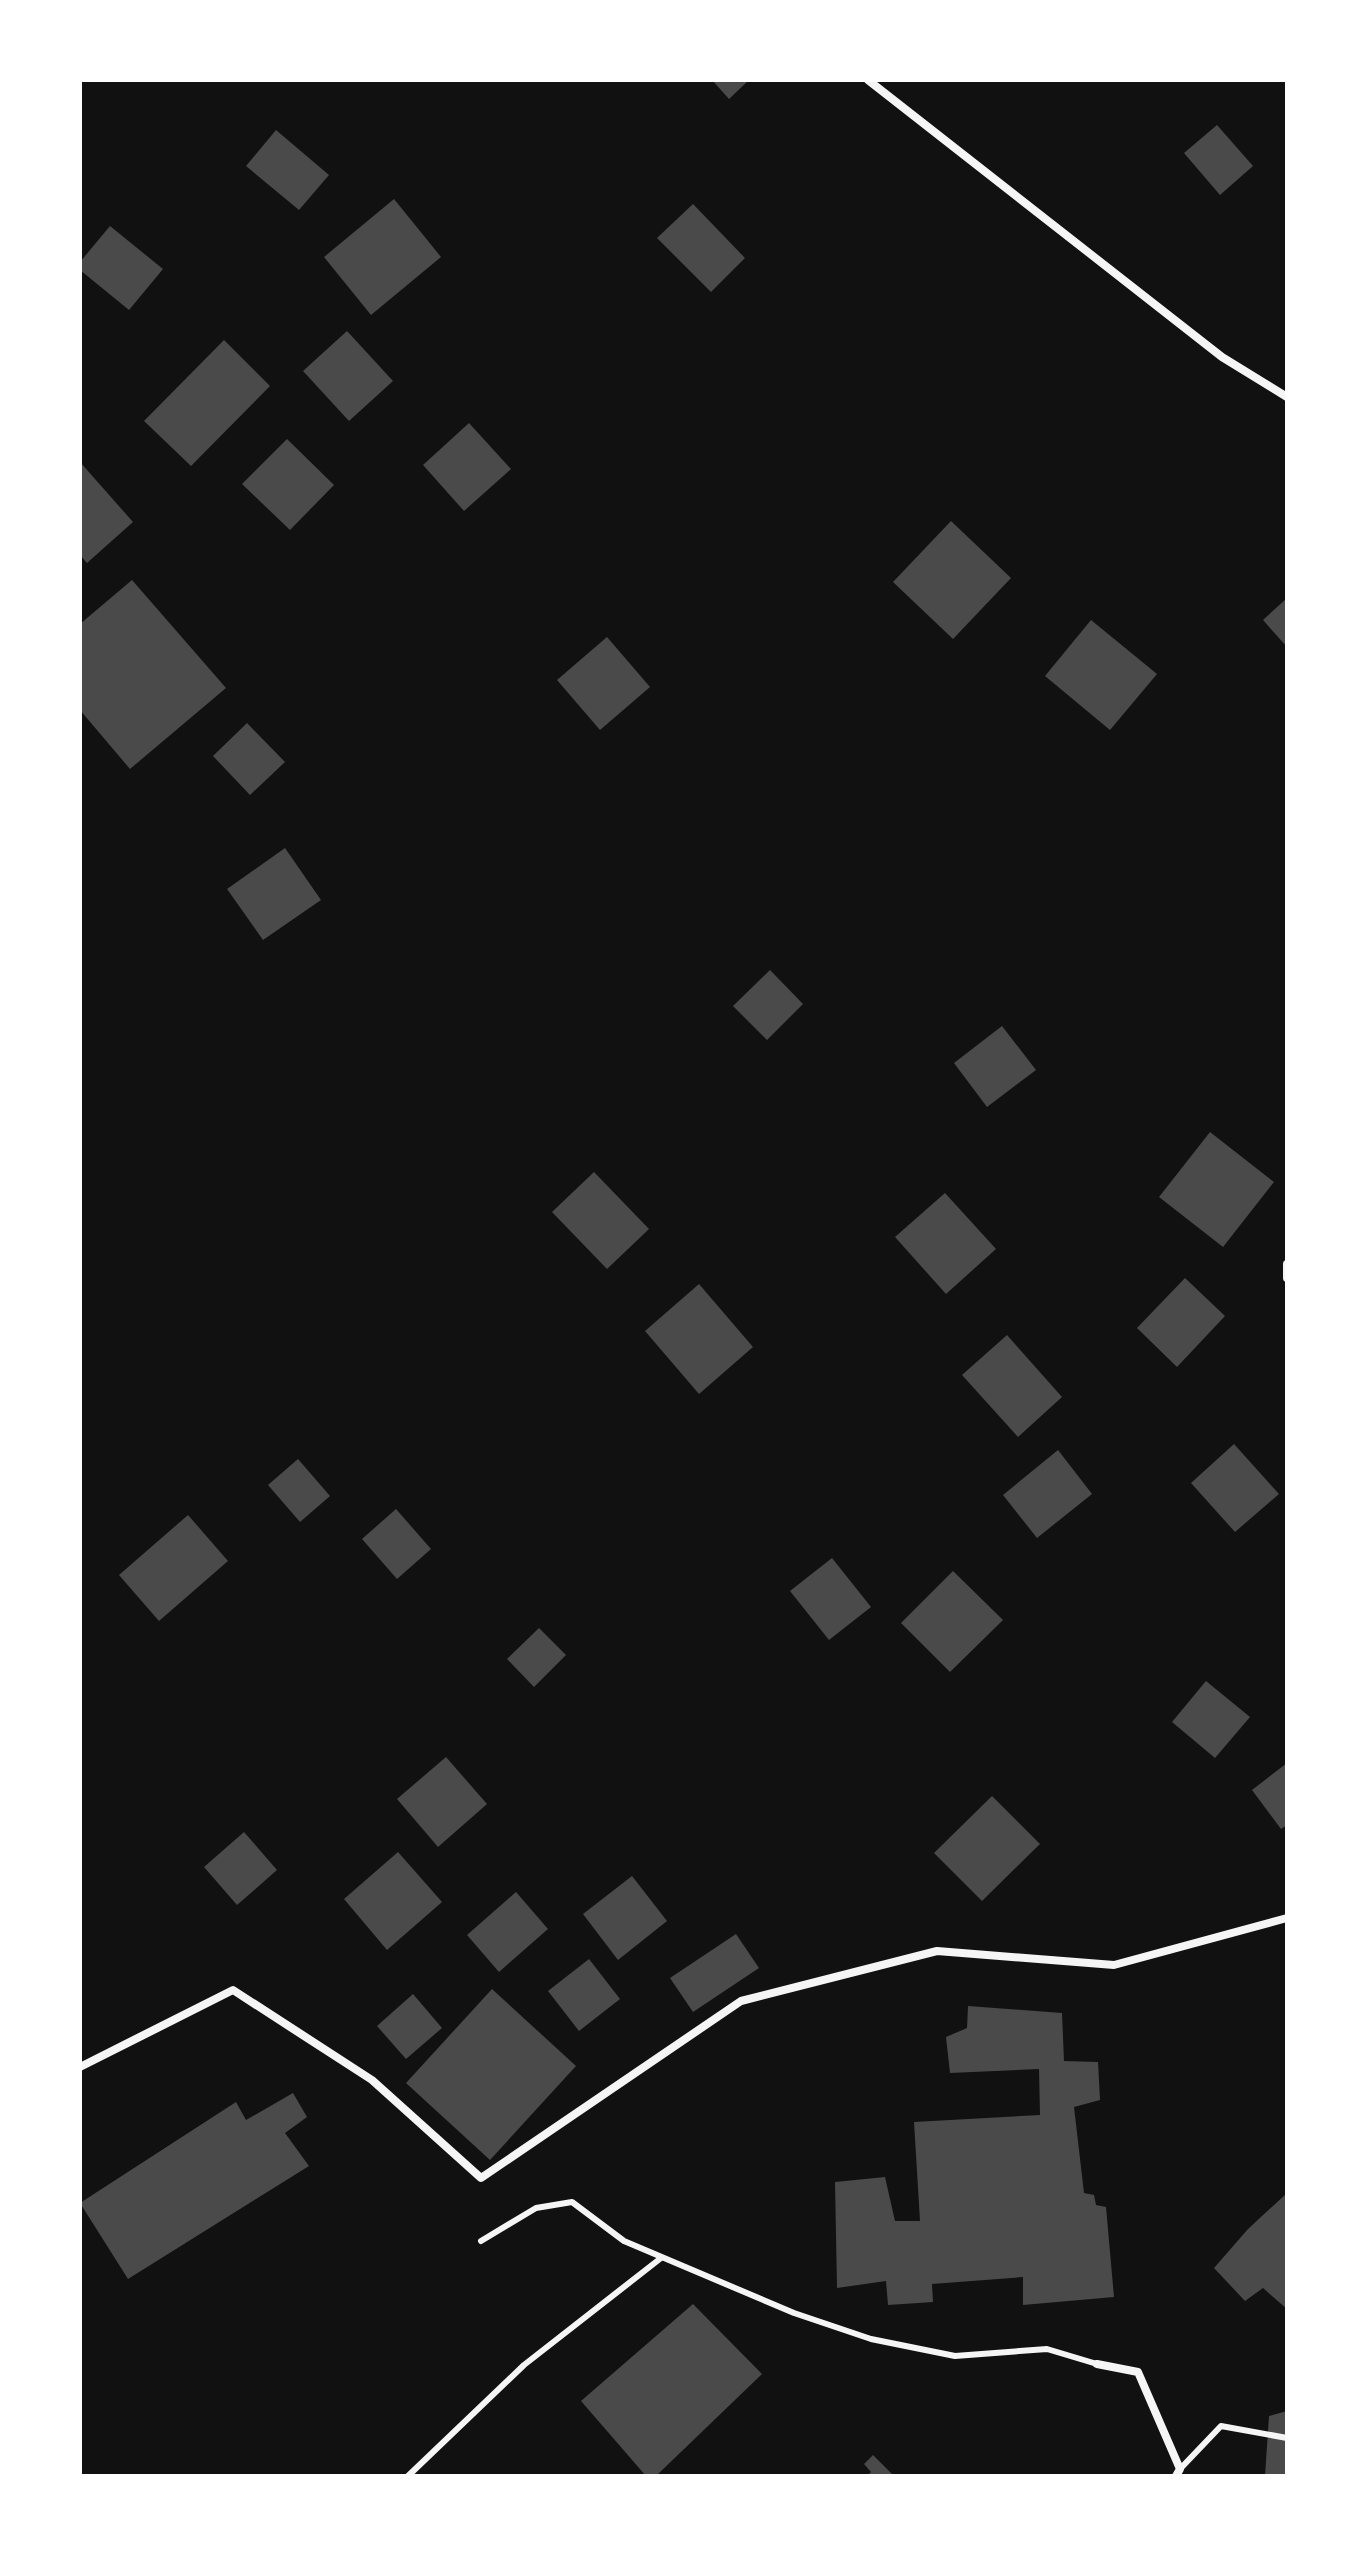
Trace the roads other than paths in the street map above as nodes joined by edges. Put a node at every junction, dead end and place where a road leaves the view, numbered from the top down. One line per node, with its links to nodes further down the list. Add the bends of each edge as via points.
1 (868, 80): 2 (street, via 1222,357)
2 (1287, 397)
3 (1287, 1264): 4 (street)
4 (1287, 1278)
5 (1287, 1918): 6 (street, via 1114,1965 937,1951 741,2001 481,2178 372,2080 233,1990)
6 (80, 2067)
7 (481, 2241): 8 (lane, via 536,2208 572,2202 624,2241)
8 (661, 2258): 9 (lane, via 871,2339 955,2356 1047,2349); 12 (lane, via 524,2365)
9 (1097, 2364): 11 (street, via 1138,2372)
10 (1287, 2438): 11 (lane, via 1221,2426)
11 (1178, 2473)
12 (408, 2476)

